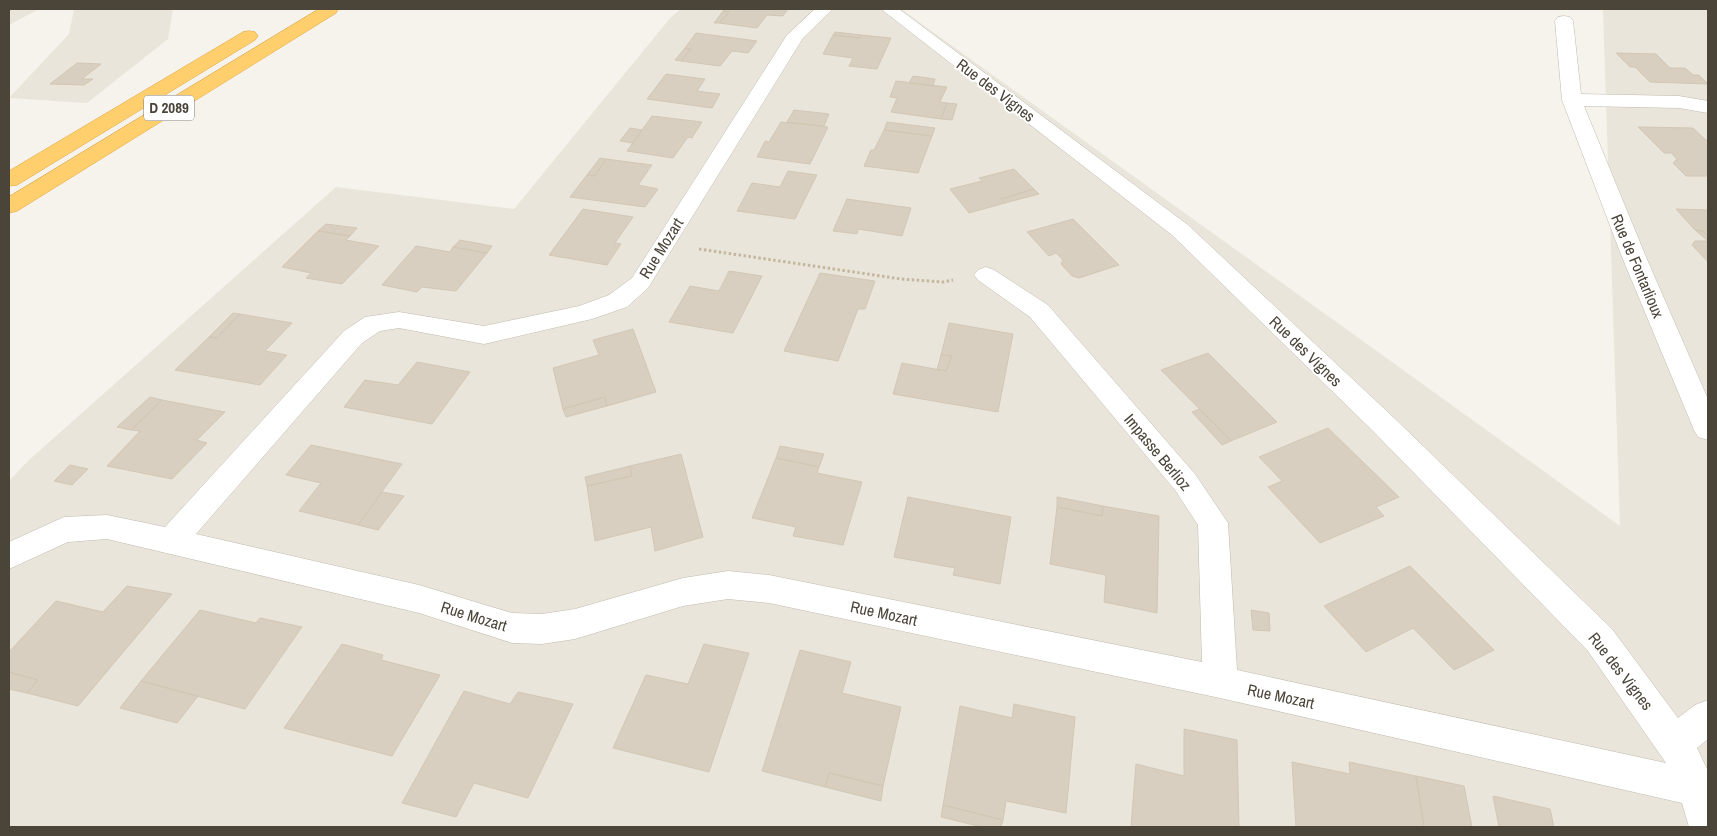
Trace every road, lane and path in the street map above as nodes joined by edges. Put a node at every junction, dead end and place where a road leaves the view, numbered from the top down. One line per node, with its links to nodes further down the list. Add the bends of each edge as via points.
1 (330, 9): 9 (highway, D 2089)
2 (825, 9): 10 (street, Rue Mozart, via 796,35)
3 (889, 9): 17 (street, Rue des Vignes, via 1187,237 1383,424 1600,640)
4 (1564, 21): 6 (street, Rue de Fontarlioux)
5 (265, 27): 8 (highway, D 2089)
6 (1572, 100): 7 (street, via 1679,102); 12 (street, Rue de Fontarlioux)
7 (1708, 107)
8 (9, 180)
9 (9, 206)
10 (664, 243): 11 (path, via 901,279 943,282); 13 (street, Rue Mozart, via 640,283 618,301 584,313 484,335 399,320 374,323 353,337)
11 (986, 275): 15 (street, Impasse Berlioz, via 1039,311 1185,482 1213,523)
12 (1708, 430)
13 (171, 541): 14 (street, via 107,527 64,530); 15 (street, Rue Mozart, via 419,599 512,628 542,629 574,624 683,592 728,585 769,589)
14 (9, 556)
15 (1220, 682): 18 (street, Rue Mozart)
16 (1708, 717): 17 (street)
17 (1675, 743): 18 (street, Rue des Vignes)
18 (1697, 788): 19 (street, Rue des Vignes)
19 (1708, 827)

